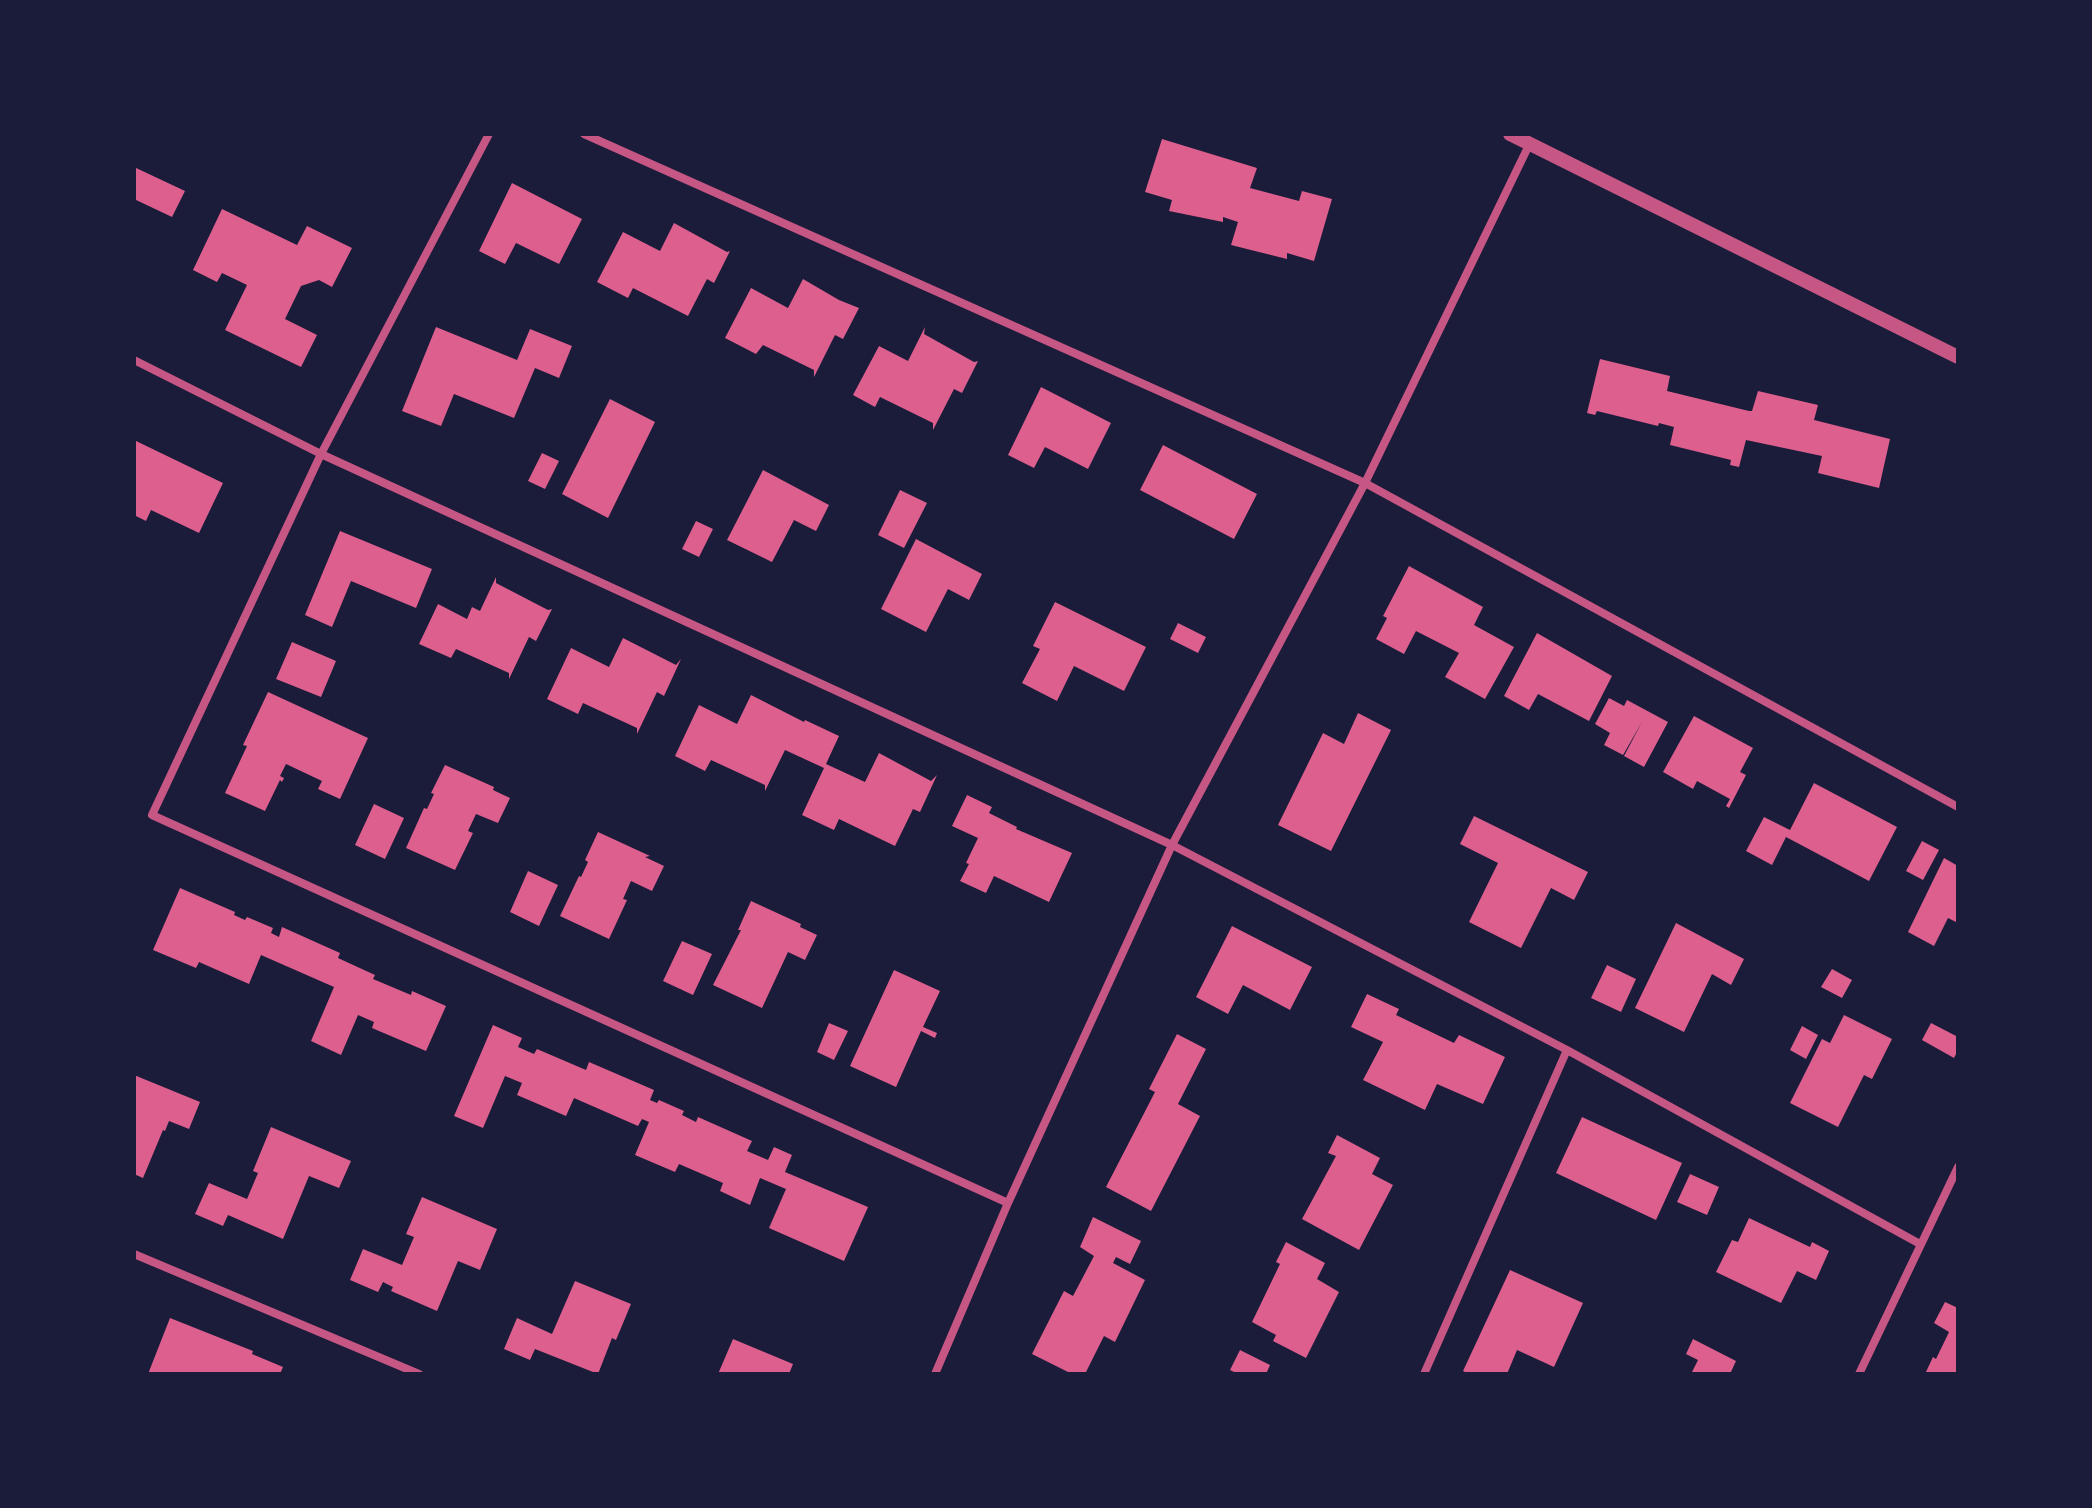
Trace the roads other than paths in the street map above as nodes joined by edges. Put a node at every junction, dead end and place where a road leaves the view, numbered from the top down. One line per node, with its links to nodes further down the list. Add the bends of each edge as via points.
1 (489, 134): 7 (street)
2 (584, 134): 8 (street)
3 (1510, 134): 4 (street)
4 (1530, 143): 5 (street); 8 (street)
5 (1958, 357)
6 (134, 360): 7 (street)
7 (321, 454): 10 (street); 13 (street, via 152,815)
8 (1365, 483): 9 (street); 10 (street)
9 (1958, 807)
10 (1172, 845): 11 (street); 13 (street)
11 (1567, 1050): 14 (street); 18 (street)
12 (1958, 1167): 14 (street)
13 (1008, 1203): 17 (street)
14 (1920, 1244): 19 (street)
15 (134, 1254): 16 (street)
16 (419, 1374)
17 (935, 1374)
18 (1424, 1374)
19 (1859, 1374)

